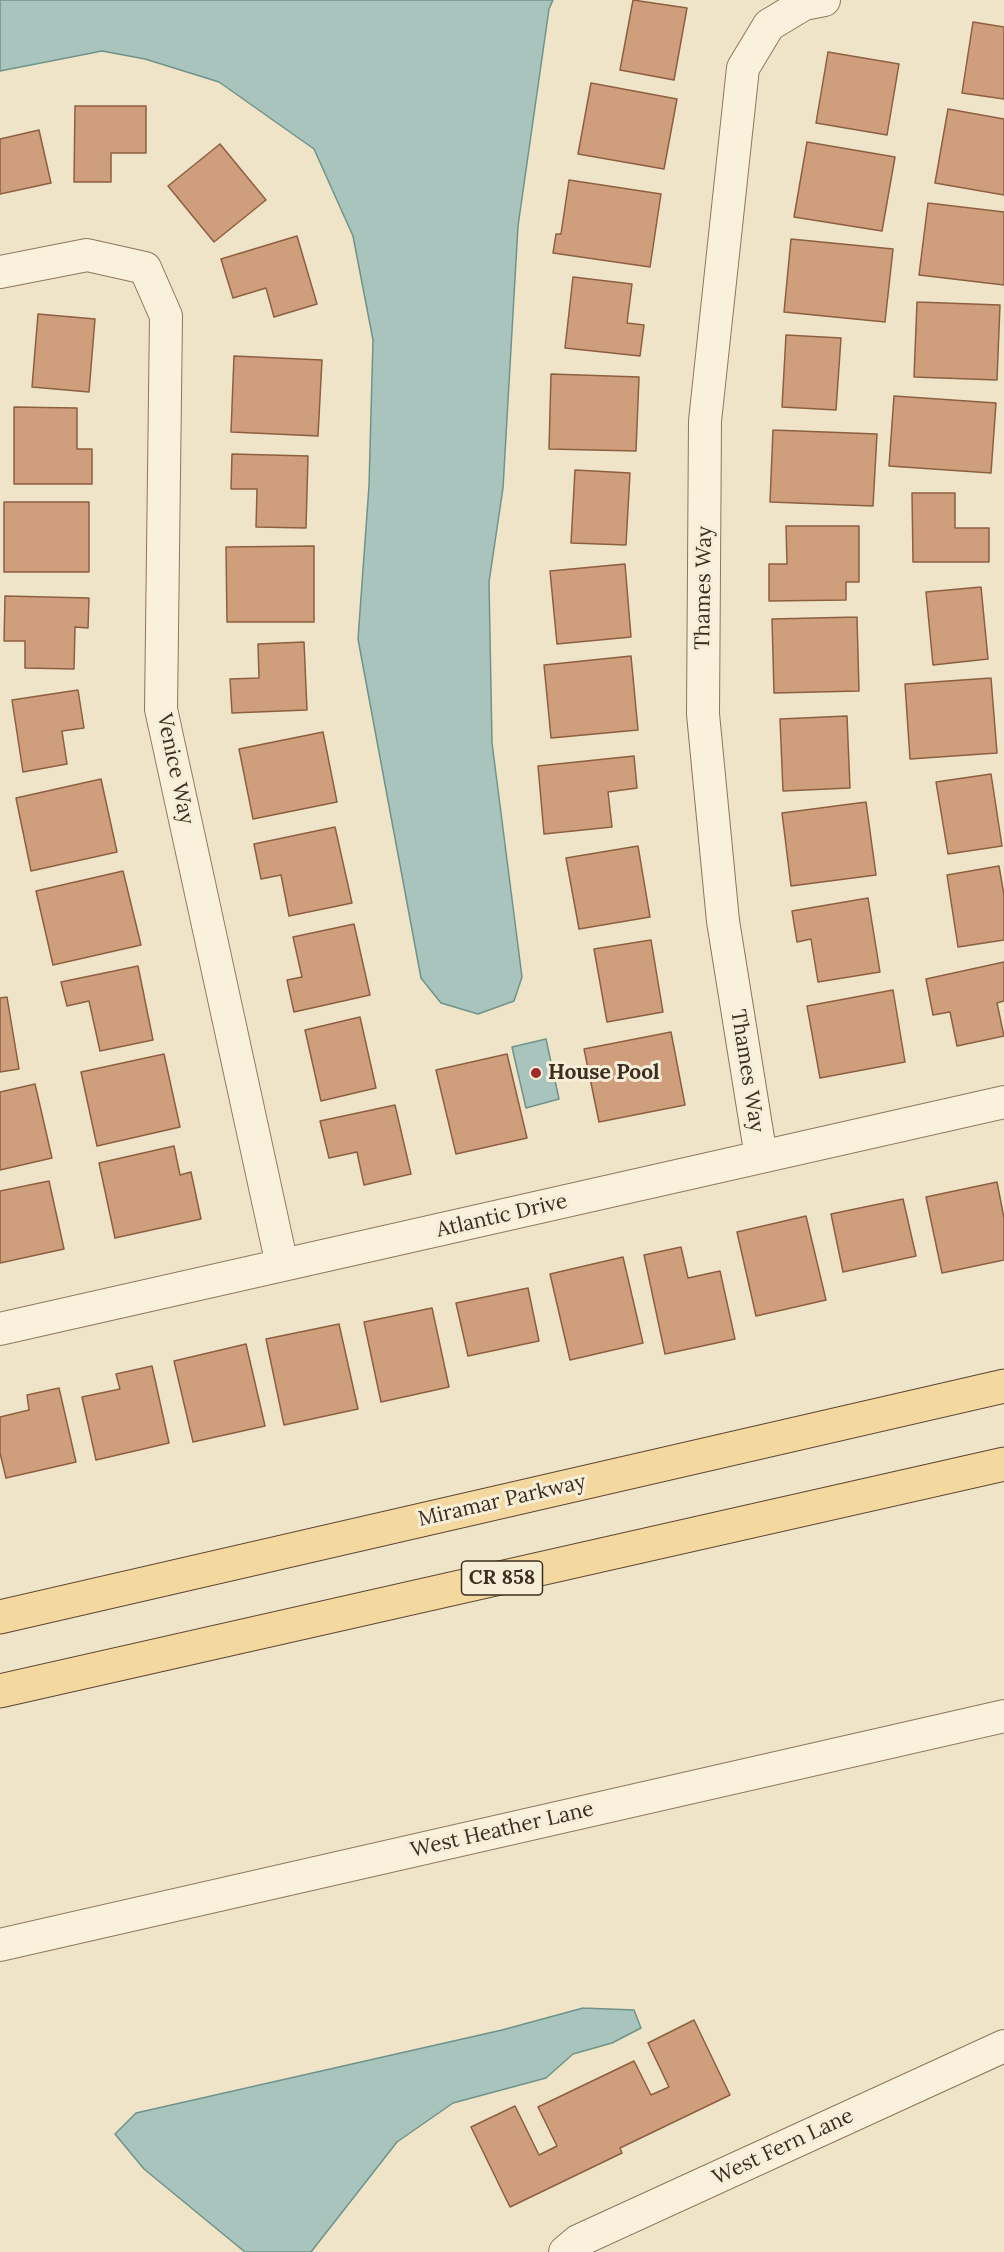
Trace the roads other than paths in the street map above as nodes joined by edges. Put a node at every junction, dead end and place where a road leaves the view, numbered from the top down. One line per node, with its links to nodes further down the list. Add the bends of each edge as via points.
1 (824, 0): 4 (street, Thames Way, via 804,4 768,25 743,68 705,421 703,702 723,921)
2 (0, 272): 5 (street, Venice Way, via 87,255 145,268 166,316 161,709)
3 (1004, 1102): 4 (street, Atlantic Drive)
4 (761, 1157): 5 (street, Atlantic Drive)
5 (282, 1265): 6 (street, Atlantic Drive)
6 (0, 1329)
7 (1004, 1386): 9 (main road, Miramar Parkway)
8 (1004, 1464): 10 (main road, CR 858)
9 (0, 1617)
10 (0, 1691)
11 (1004, 1716): 12 (street, West Heather Lane)
12 (0, 1944)
13 (1004, 2046): 14 (street, West Fern Lane, via 578,2241)
14 (565, 2252)

